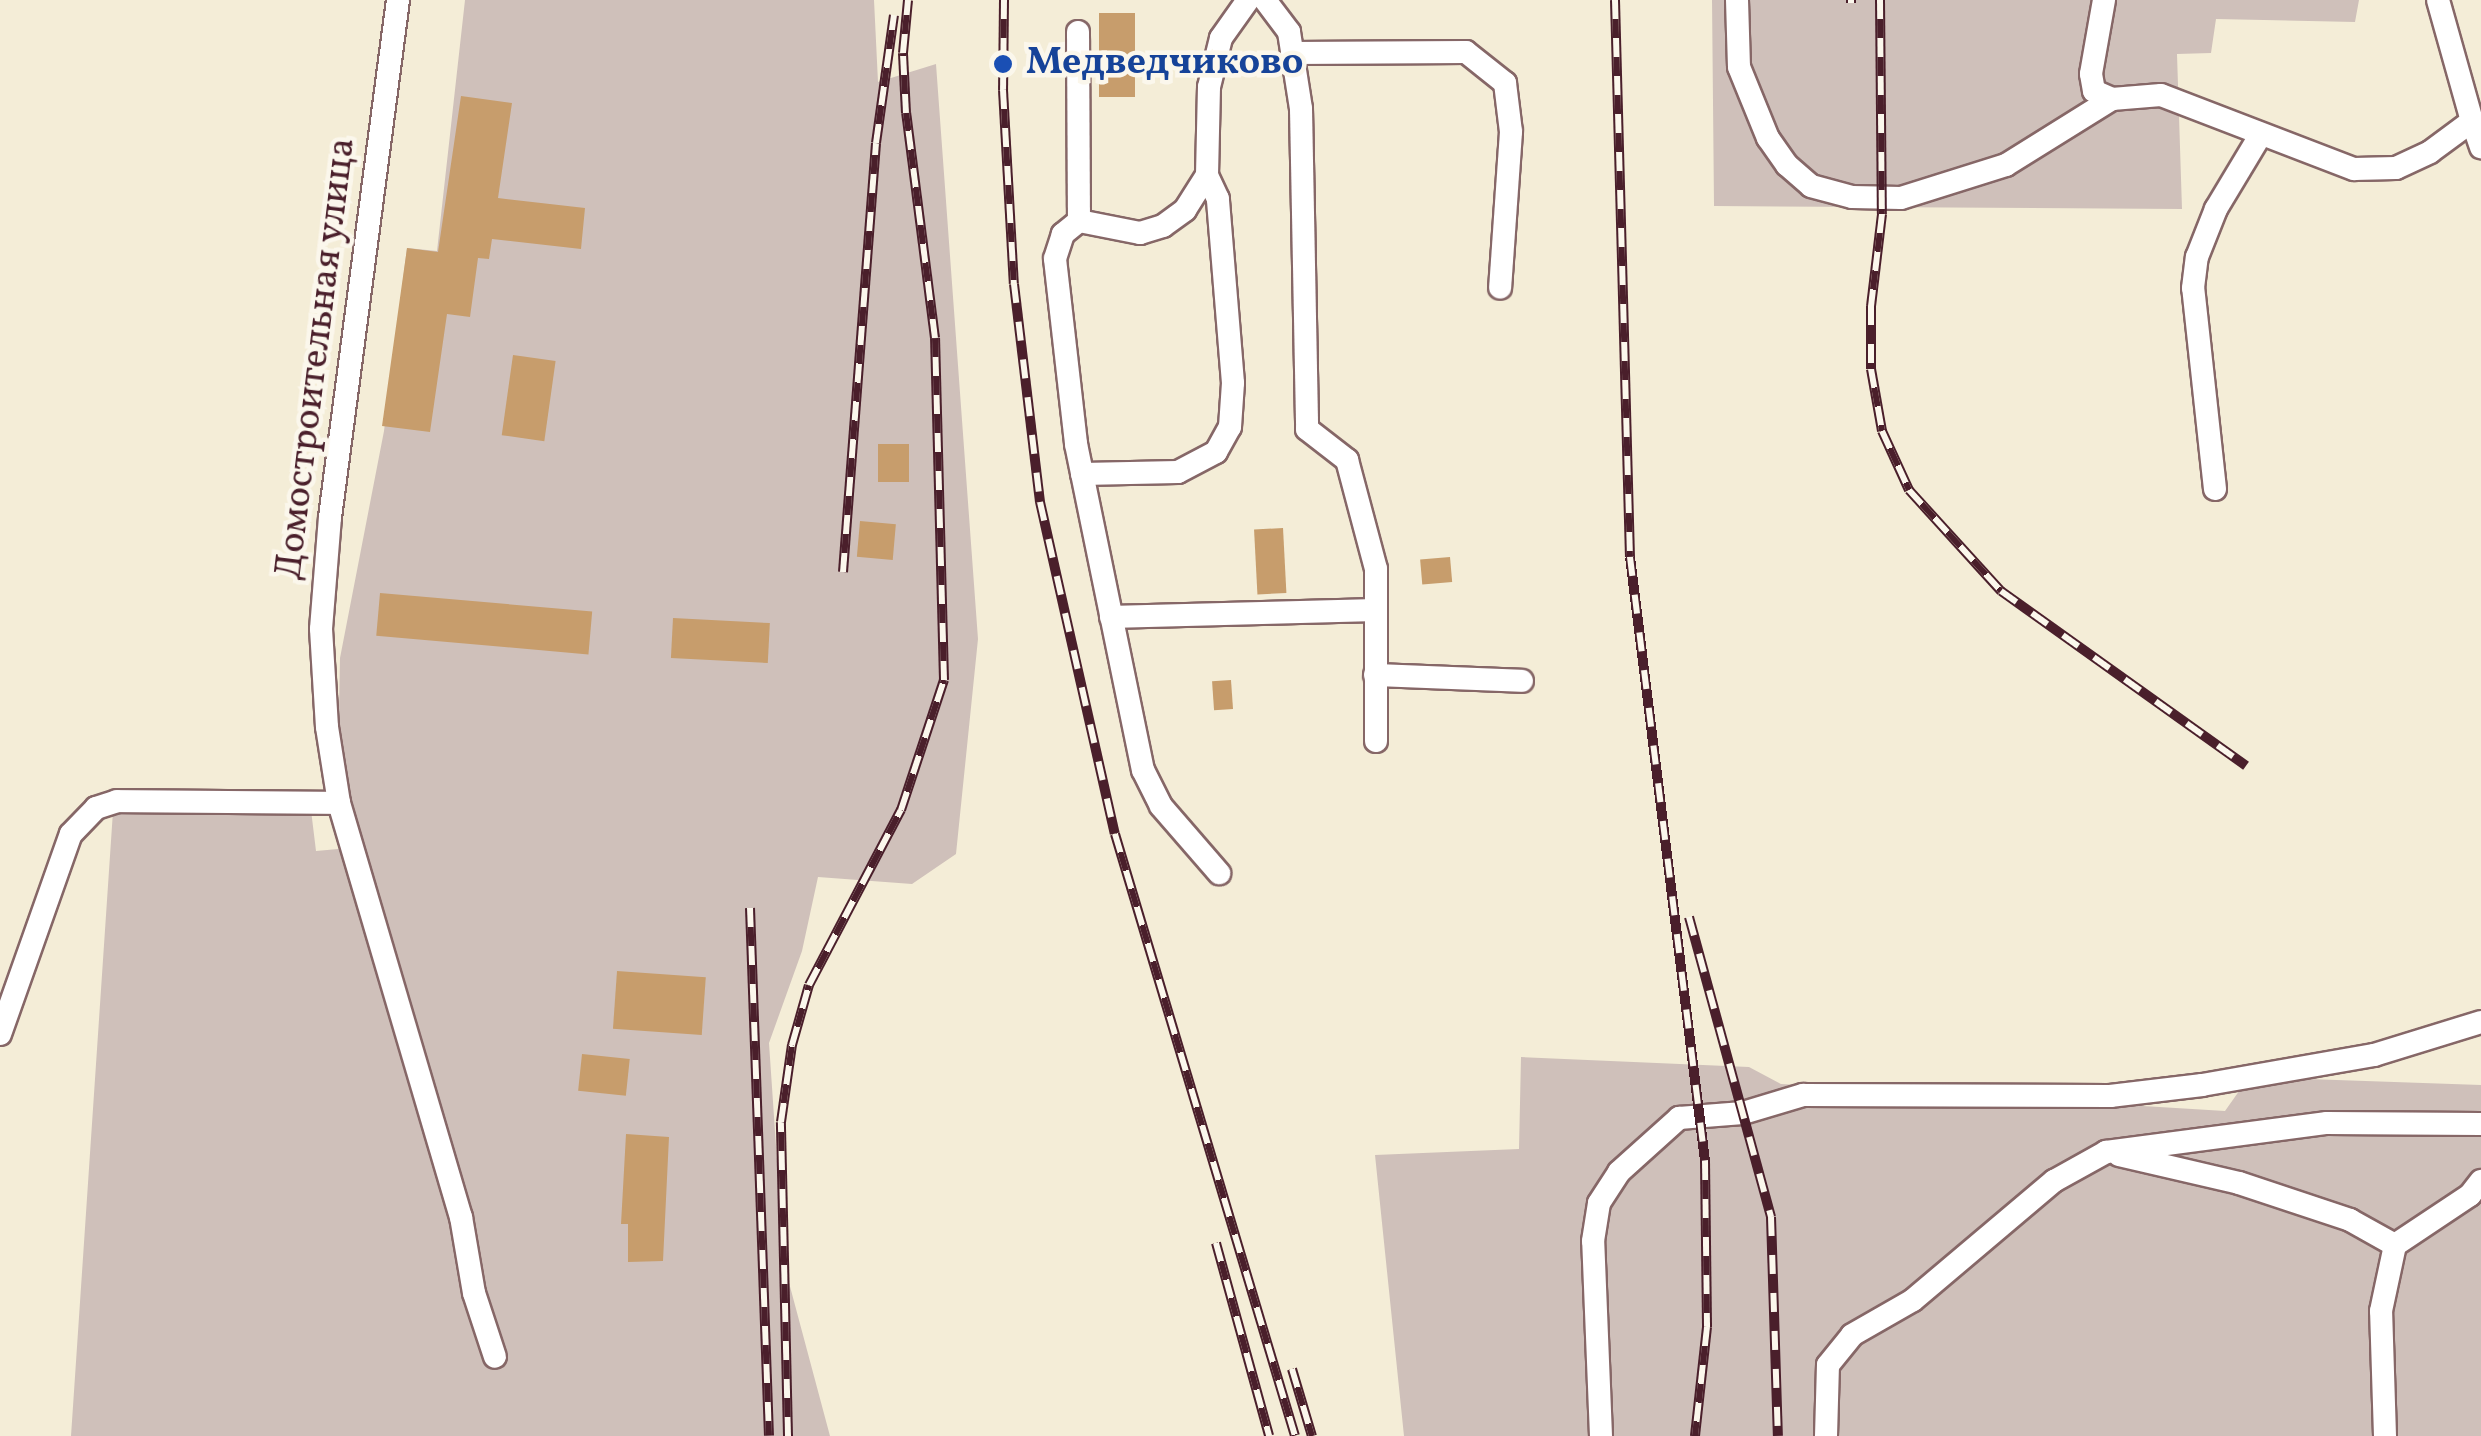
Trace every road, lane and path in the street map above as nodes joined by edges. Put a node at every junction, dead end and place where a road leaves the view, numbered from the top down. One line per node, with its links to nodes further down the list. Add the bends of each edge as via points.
1 (398, 0): 23 (street, Домостроительная улица, via 321,629)
2 (1248, 0): 13 (street, via 1221,38 1209,87)
3 (1265, 0): 8 (street, via 1289,32)
4 (1737, 0): 9 (street, via 1739,68 1768,138 1811,186 1852,197 1901,198 2006,165)
5 (2104, 0): 9 (street, via 2090,74 2094,91)
6 (2438, 0): 10 (street)
7 (1078, 32): 14 (street)
8 (1292, 53): 15 (street, via 1466,52 1504,82 1511,132); 18 (street, via 1301,110 1307,429 1347,460 1376,568)
9 (2112, 99): 11 (street, via 2161,95)
10 (2472, 121): 11 (street, via 2396,168 2354,169); 12 (street)
11 (2261, 134): 17 (street, via 2216,209 2192,288)
12 (2481, 147)
13 (1207, 175): 14 (street, via 1164,226 1140,232); 16 (street, via 1218,199 1233,384 1230,427 1216,452 1178,472)
14 (1079, 221): 16 (street, via 1063,234 1054,259)
15 (1500, 288)
16 (1082, 474): 19 (street)
17 (2215, 489)
18 (1375, 610): 19 (street); 20 (street)
19 (1112, 617): 24 (street, via 1143,770 1160,806)
20 (1376, 675): 21 (street); 22 (street)
21 (1522, 680)
22 (1376, 742)
23 (339, 804): 26 (street, via 117,801 96,808 70,834); 31 (street, Домостроительная улица)
24 (1219, 873)
25 (2481, 1022): 32 (street, via 2374,1055 2165,1090 2110,1096 1803,1095 1743,1113 1679,1118 1619,1172 1599,1203 1593,1241)
26 (0, 1034)
27 (2481, 1124): 28 (street, via 2327,1122)
28 (2106, 1152): 30 (street, via 2257,1189 2350,1220); 33 (street, via 2054,1181 1913,1300 1852,1335 1828,1364)
29 (2481, 1181): 30 (street)
30 (2395, 1245): 34 (street, via 2381,1311)
31 (496, 1357)
32 (1601, 1436)
33 (1826, 1436)
34 (2386, 1436)

